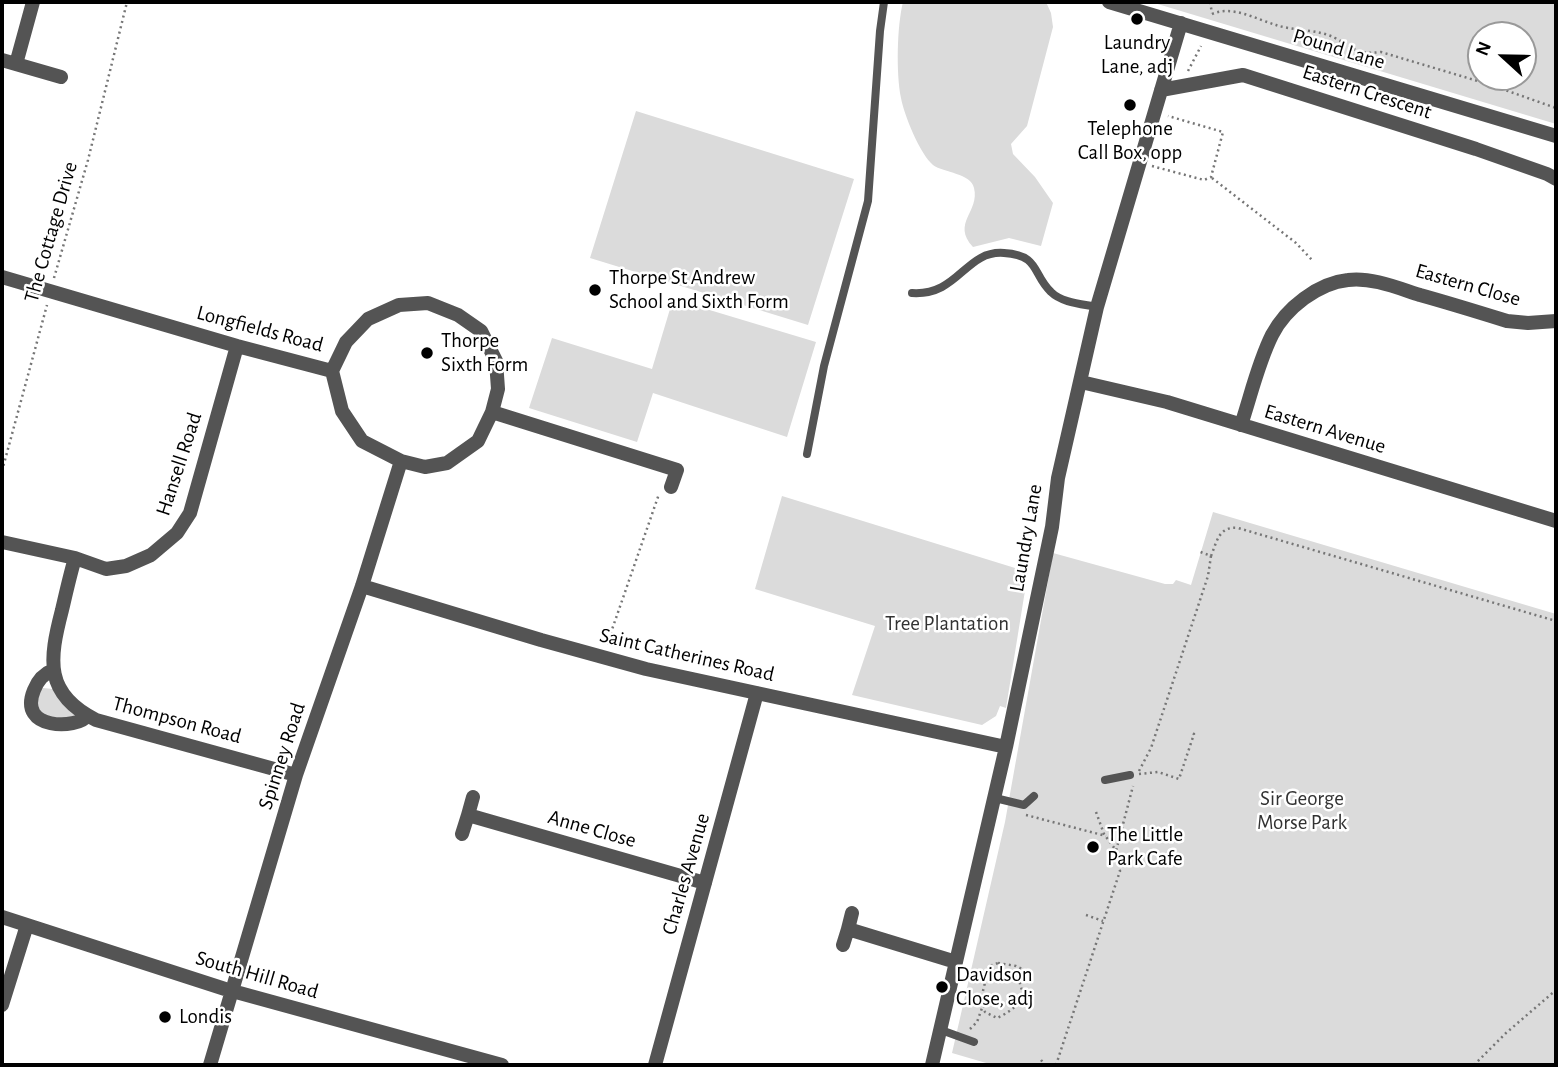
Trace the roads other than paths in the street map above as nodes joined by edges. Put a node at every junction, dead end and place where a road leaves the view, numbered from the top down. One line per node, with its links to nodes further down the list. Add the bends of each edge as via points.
1 (33, 2): 5 (street)
2 (884, 2): 19 (lane, via 869,196 824,366)
3 (1109, 2): 4 (street, Pound Lane)
4 (1181, 23): 7 (street, Laundry Lane); 8 (street, Pound Lane)
5 (9, 62): 6 (street)
6 (61, 78)
7 (1161, 90): 9 (street, Eastern Crescent, via 1243,75 1476,149); 12 (street, Laundry Lane)
8 (1556, 136)
9 (1556, 180)
10 (2, 277): 14 (street, Longfields Road)
11 (912, 293): 12 (lane, via 935,292 972,263 1002,253 1030,262 1051,292 1063,300)
12 (1097, 307): 16 (street, Laundry Lane)
13 (1556, 321): 18 (street, Eastern Close, via 1507,321 1382,283 1348,280 1330,285 1309,295 1274,332)
14 (237, 346): 15 (street, Longfields Road); 24 (street, Hansell Road, via 190,513 177,534 151,555 126,566 106,569)
15 (332, 371): 17 (street, via 346,342 368,319 399,305 428,303 481,331 496,361 498,389); 20 (street, Longfields Road, via 342,411 362,442)
16 (1081, 382): 18 (street, Eastern Avenue); 29 (street, Laundry Lane)
17 (492, 412): 20 (street, Longfields Road, via 478,441 447,463 425,467); 21 (street, via 682,465)
18 (1241, 425): 22 (street, Eastern Avenue)
19 (807, 454)
20 (401, 461): 25 (street, Spinney Road)
21 (665, 490)
22 (1556, 521)
23 (2, 542): 24 (street, Hansell Road)
24 (75, 558): 26 (street, via 53,645)
25 (362, 586): 27 (street, Saint Catherines Road, via 603,657); 30 (street, Spinney Road)
26 (53, 670): 28 (street, Thompson Road, via 66,698); 28 (street, Thompson Road, via 35,687 30,707 33,715 41,721 77,724)
27 (757, 693): 29 (street, Saint Catherines Road); 38 (street, Charles Avenue)
28 (88, 716): 30 (street, Thompson Road)
29 (1006, 747): 35 (street, Laundry Lane)
30 (296, 775): 45 (street, Spinney Road)
31 (1133, 775): 32 (lane)
32 (1105, 780)
33 (1034, 796): 35 (lane, via 1024,805)
34 (473, 797): 36 (street)
35 (995, 798): 44 (street, Laundry Lane)
36 (468, 815): 37 (street); 38 (street, Anne Close)
37 (462, 835)
38 (705, 883): 51 (street, Charles Avenue)
39 (852, 913): 42 (street)
40 (2, 917): 41 (street, South Hill Road)
41 (27, 925): 45 (street, South Hill Road); 46 (street)
42 (848, 929): 43 (street); 44 (street)
43 (843, 945)
44 (956, 962): 47 (street, Laundry Lane)
45 (231, 991): 49 (street, Spinney Road); 50 (street, South Hill Road)
46 (2, 1005)
47 (941, 1030): 48 (lane); 52 (street, Laundry Lane)
48 (974, 1041)
49 (209, 1065)
50 (502, 1065)
51 (655, 1065)
52 (932, 1065)

